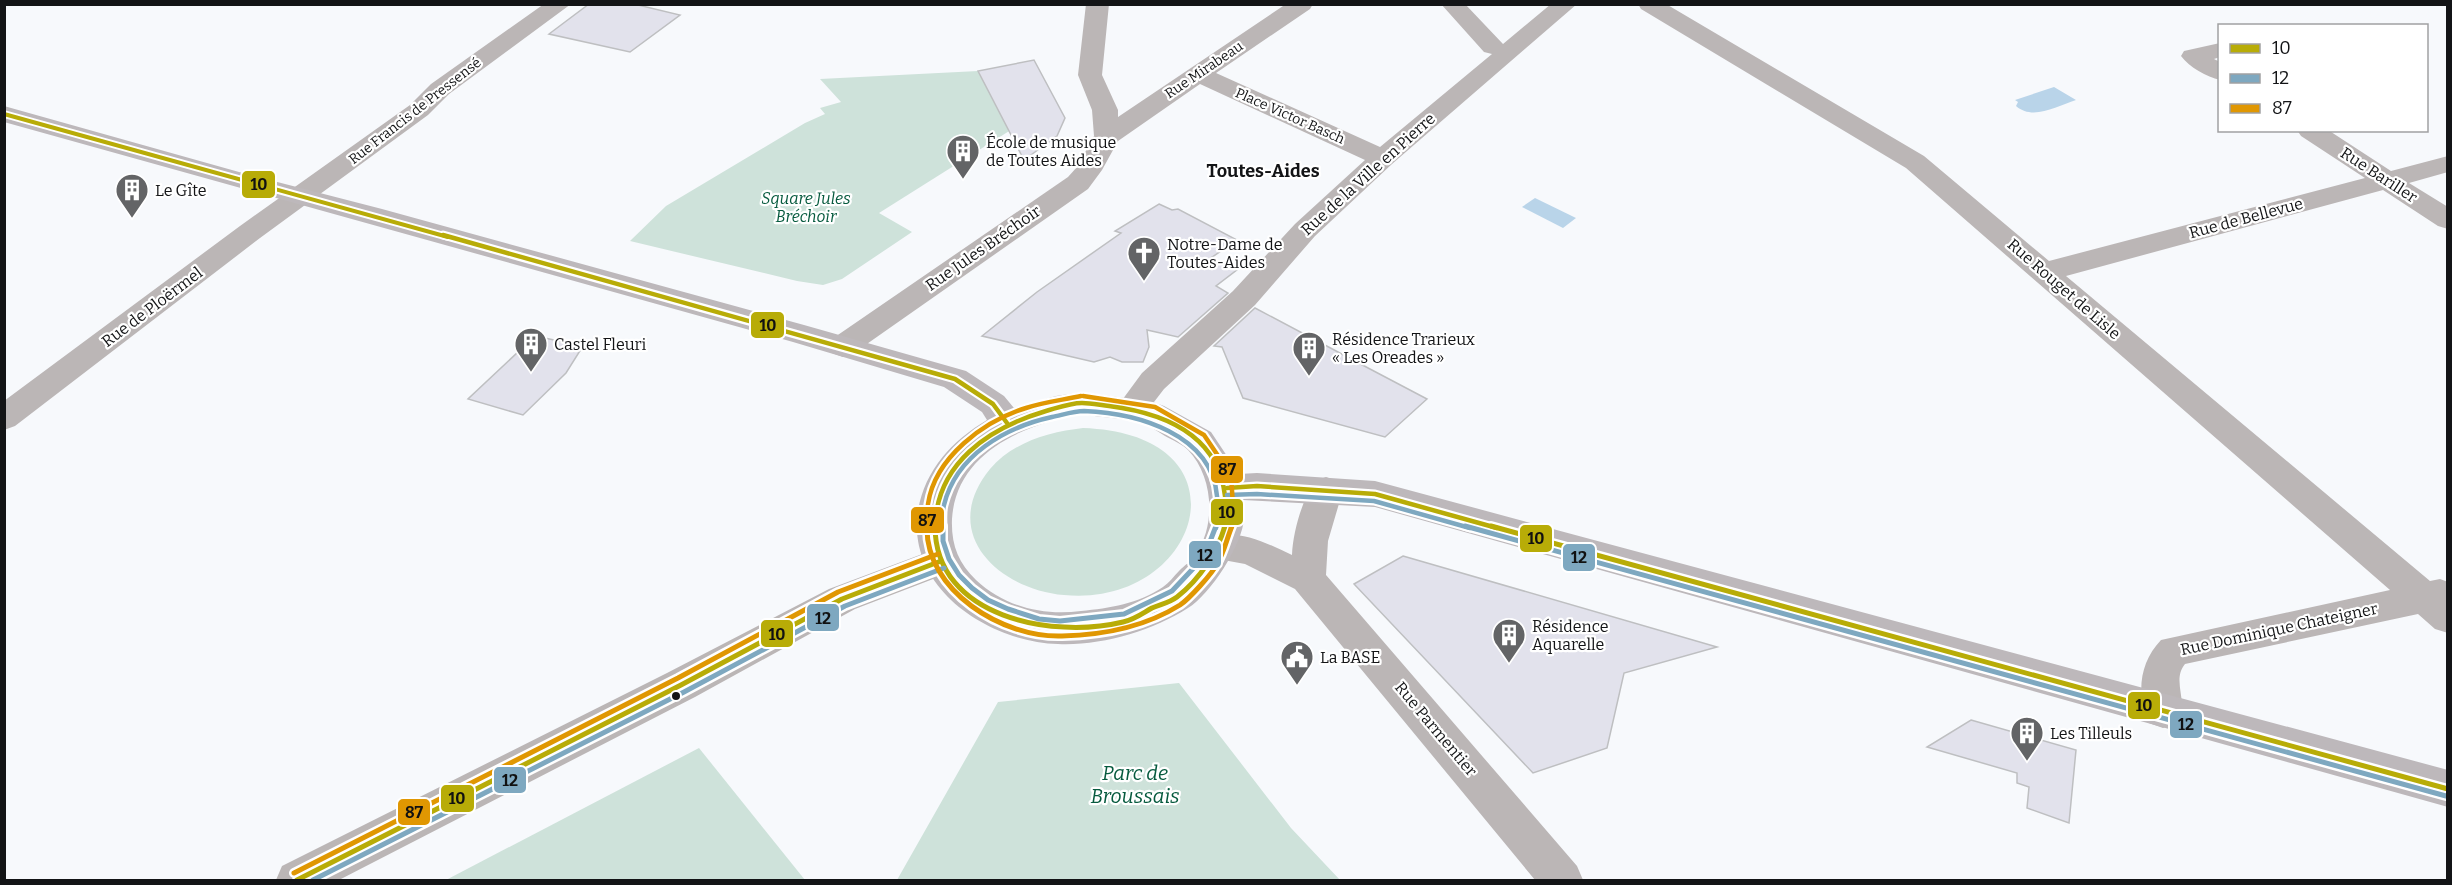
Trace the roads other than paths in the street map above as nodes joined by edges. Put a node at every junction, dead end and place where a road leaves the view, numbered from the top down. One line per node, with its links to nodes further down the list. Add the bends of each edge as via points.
1 (560, 4): 17 (street, Rue Francis de Pressensé, via 440,89 419,110)
2 (1098, 4): 13 (street, via 1090,75 1104,110)
3 (1302, 4): 10 (street, Rue Mirabeau)
4 (1452, 4): 7 (street)
5 (1566, 4): 14 (street, Rue de la Ville en Pierre)
6 (1649, 4): 19 (street, Rue Rouget de Lisle, via 1915,162)
7 (1493, 47)
8 (2218, 50): 9 (street, via 2193,56)
9 (2218, 72)
10 (1197, 74): 13 (street, Rue Mirabeau); 14 (street, Place Victor Basch)
11 (4, 114): 17 (main road)
12 (2313, 132): 16 (street, Rue Bariller)
13 (1107, 136): 20 (street, Rue Jules Bréchoir, via 1078,183)
14 (1383, 158): 21 (street, Rue de la Ville en Pierre, via 1305,230 1244,298 1153,381)
15 (2448, 164): 16 (street, Rue de Bellevue)
16 (2388, 181): 18 (street, Rue Bariller); 19 (street, Rue de Bellevue)
17 (300, 197): 20 (main road); 22 (street, Rue de Ploërmel)
18 (2448, 220)
19 (2045, 272): 29 (street, Rue Rouget de Lisle)
20 (843, 346): 23 (main road, via 955,379 993,404)
21 (1133, 407): 23 (main road, via 1065,405); 24 (main road, via 1170,421 1201,443 1221,471)
22 (4, 418)
23 (1007, 423): 27 (main road, via 969,449 943,483 933,521 934,542)
24 (1227, 488): 25 (main road); 26 (main road, via 1228,517)
25 (1326, 490): 28 (street, via 1310,541); 30 (main road, via 1375,494)
26 (1220, 547): 27 (main road, via 1191,586 1169,602 1144,615 1086,628 1050,627 1008,618 966,594); 28 (street, Rue Parmentier, via 1251,551)
27 (941, 561): 32 (street, via 842,599)
28 (1308, 579): 33 (street, Rue Parmentier)
29 (2440, 603): 30 (street, Rue Dominique Chateigner, via 2174,651 2165,659 2159,682)
30 (2163, 711): 31 (main road)
31 (2448, 789)
32 (297, 880)
33 (1562, 880)

